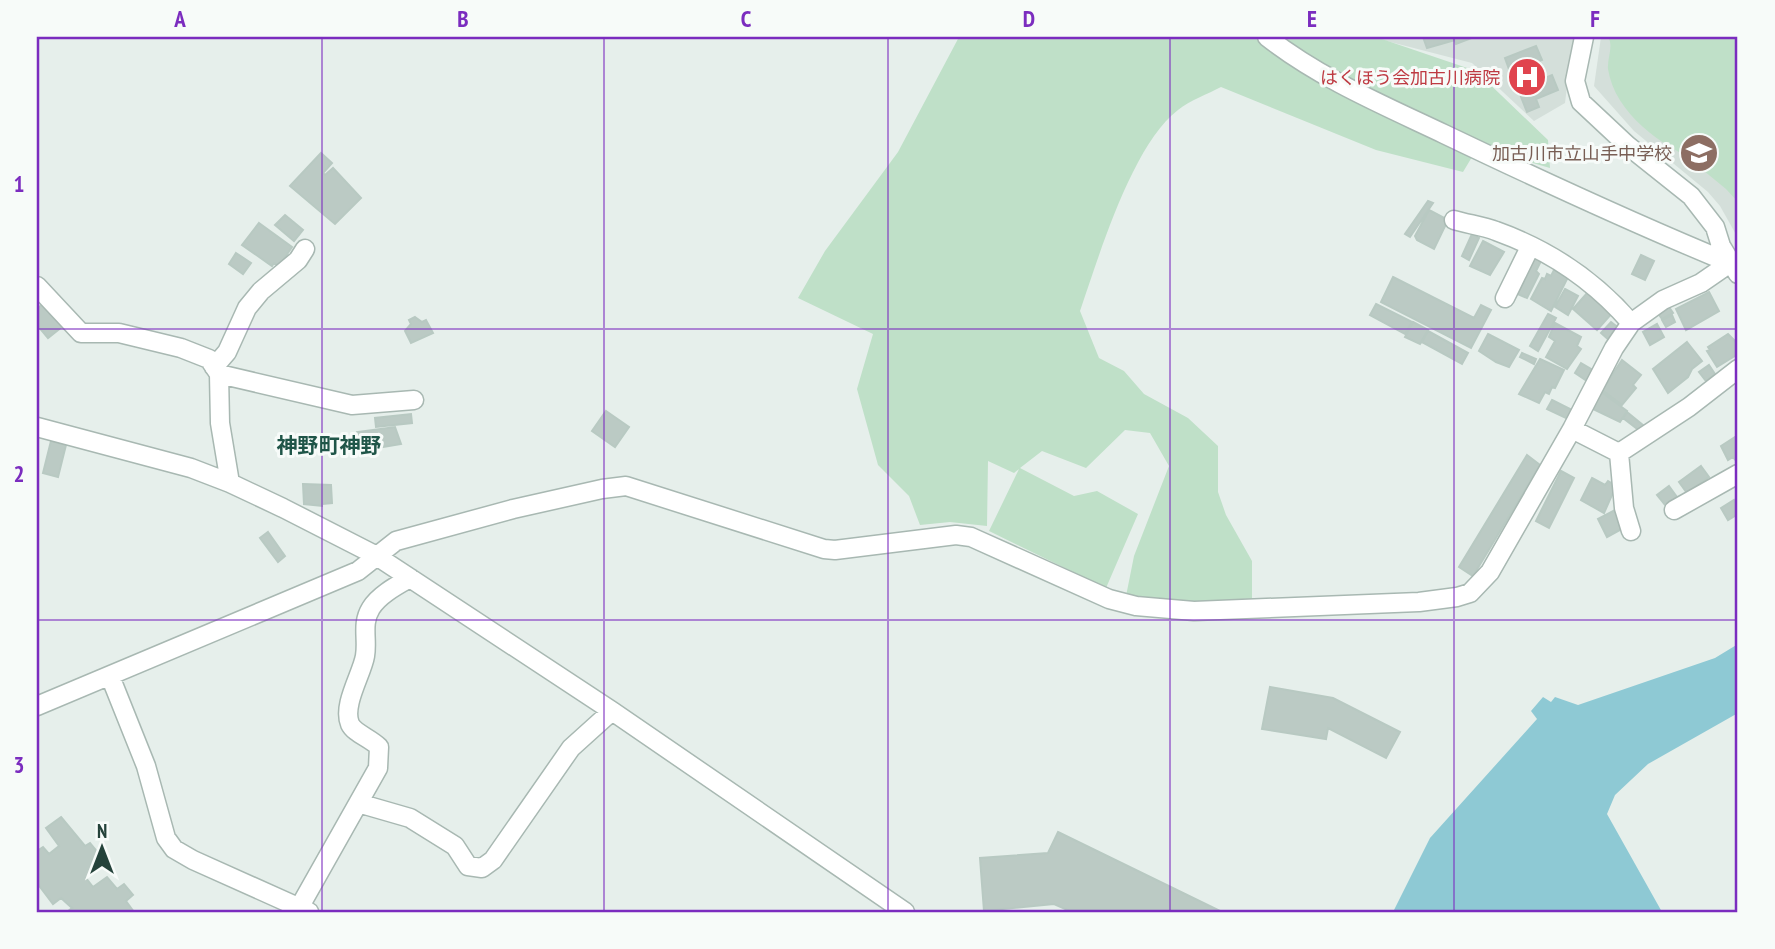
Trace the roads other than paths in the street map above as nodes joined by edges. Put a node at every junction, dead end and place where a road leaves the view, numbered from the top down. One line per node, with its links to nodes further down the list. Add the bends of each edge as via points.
1 (1267, 37): 6 (street, via 1339,84)
2 (1584, 37): 6 (street, via 1575,81 1581,102 1690,196 1715,227)
3 (1454, 220): 4 (street, via 1493,230)
4 (1530, 247): 8 (street); 9 (street, via 1559,259)
5 (306, 249): 11 (street, via 247,308)
6 (1734, 269): 9 (street, via 1663,300)
7 (37, 286): 11 (street, via 80,333 119,332 169,345 209,359)
8 (1505, 298)
9 (1631, 323): 14 (street)
10 (1738, 369): 15 (street)
11 (216, 370): 12 (street, via 352,405); 17 (street, via 219,423)
12 (414, 400)
13 (37, 427): 17 (street, via 191,468)
14 (1572, 429): 15 (street); 20 (street, via 1490,572 1470,593 1419,602 1194,611 1136,606 1109,599 971,537 824,549 626,486 564,497 396,541)
15 (1619, 453): 19 (street)
16 (1738, 474): 18 (street)
17 (230, 483): 20 (street)
18 (1674, 510)
19 (1631, 531)
20 (375, 555): 21 (street); 22 (street, via 359,571)
21 (410, 578): 24 (street); 25 (street, via 372,607 364,624 365,658 355,680 349,723 356,732 370,737 379,747 380,757)
22 (110, 676): 23 (street); 26 (street, via 146,766 166,838 174,849)
23 (37, 705)
24 (612, 710): 25 (street, via 571,748 494,860 482,868 468,866 455,846 410,818); 27 (street)
25 (358, 803): 26 (street)
26 (304, 910)
27 (905, 912)

